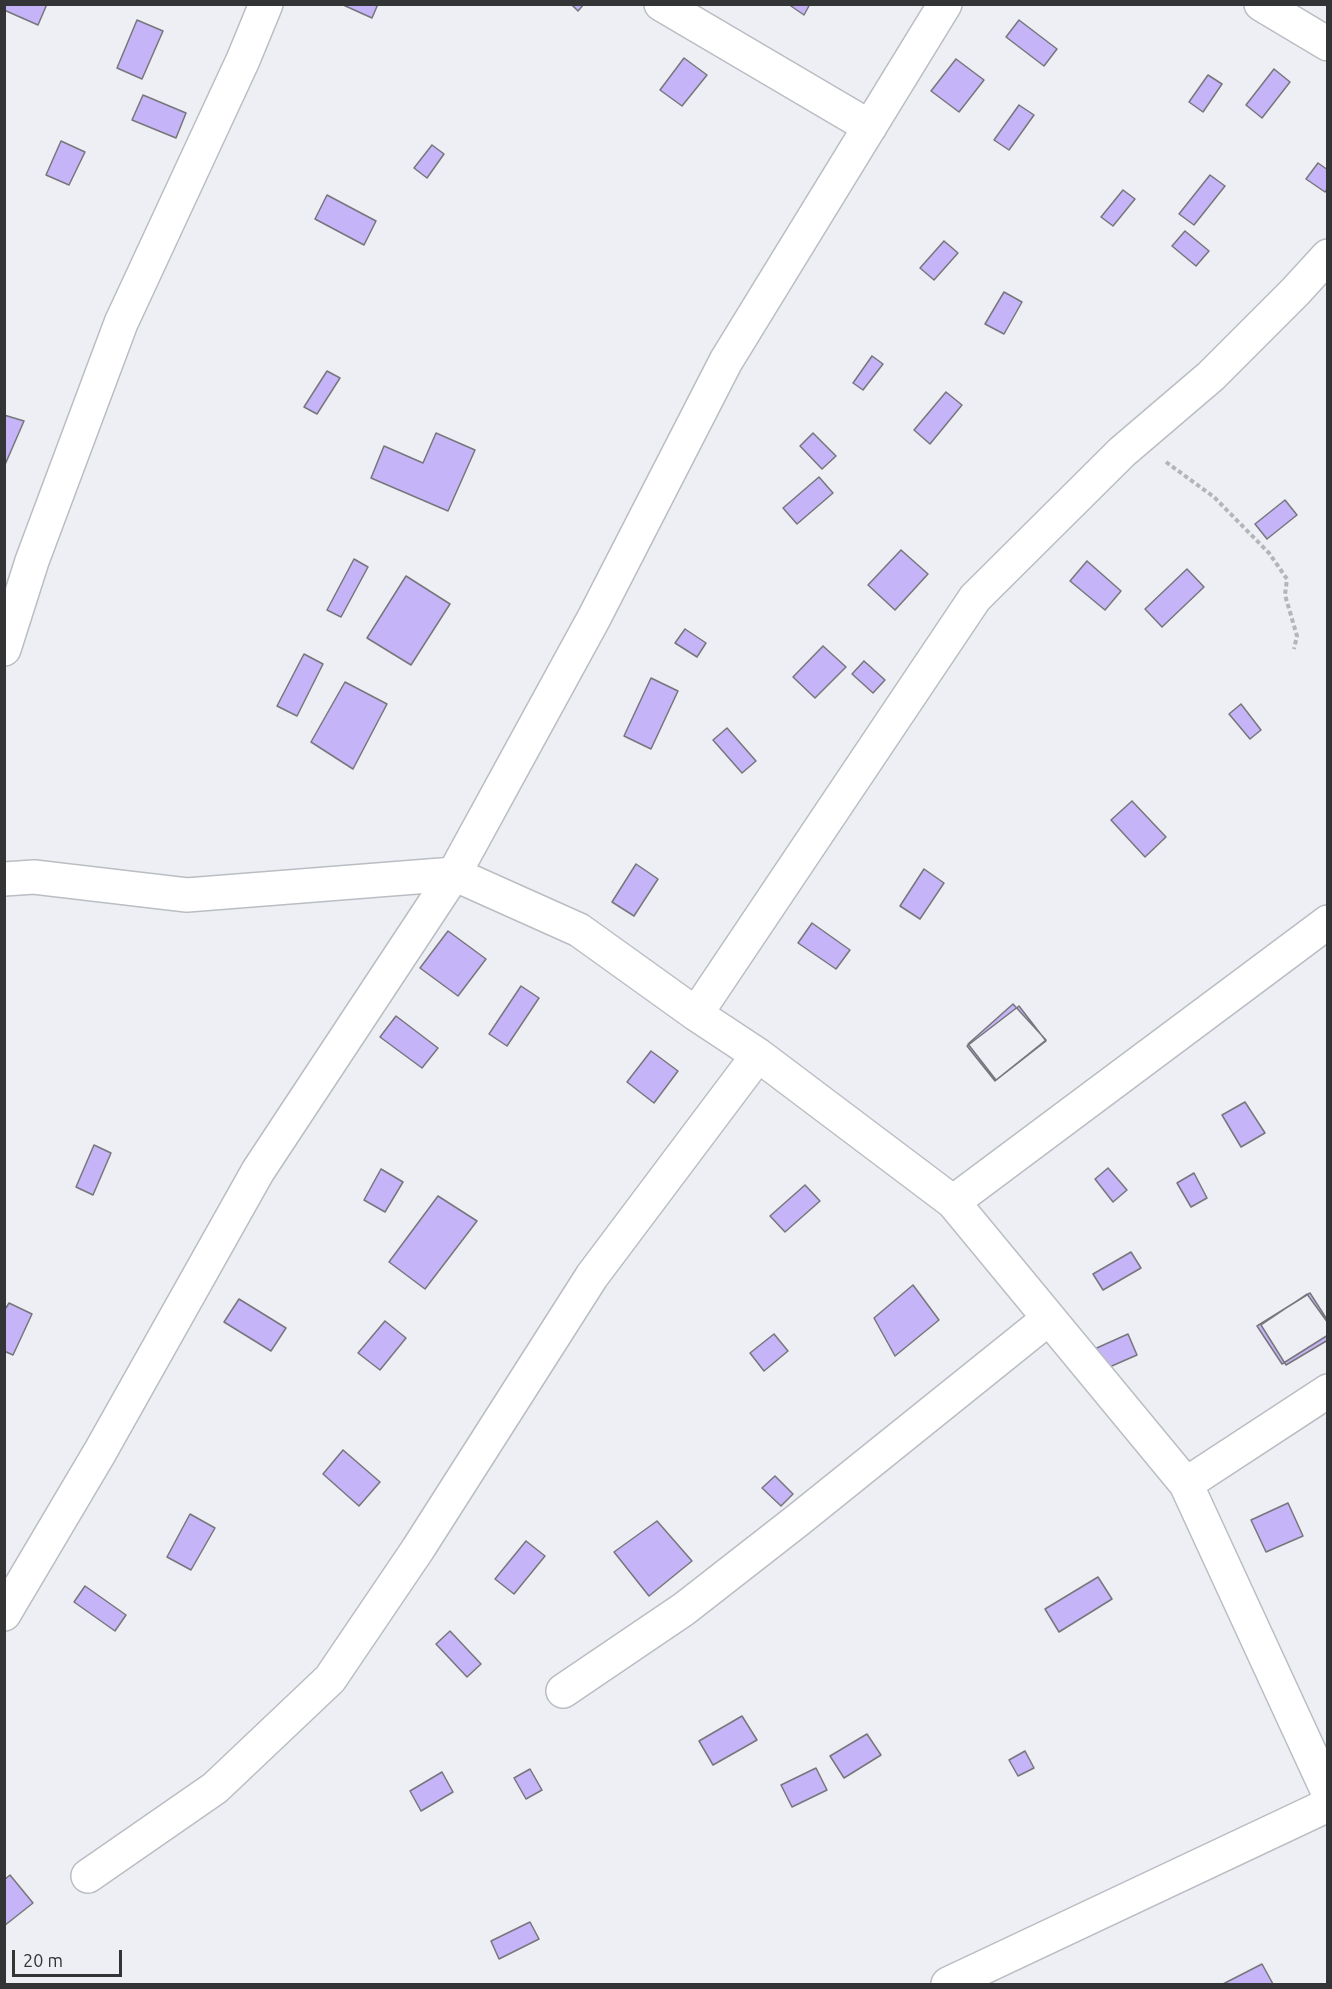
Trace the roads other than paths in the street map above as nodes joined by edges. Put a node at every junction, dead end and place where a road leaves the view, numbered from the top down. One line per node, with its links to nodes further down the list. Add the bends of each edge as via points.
1 (266, 4): 8 (street, via 121,323 32,561)
2 (661, 4): 6 (street)
3 (945, 4): 6 (street)
4 (1261, 4): 5 (street)
5 (1328, 44)
6 (870, 127): 9 (street, via 726,360 594,618)
7 (1328, 256): 12 (street, via 1211,376 1136,440 975,598)
8 (4, 649)
9 (454, 874): 10 (street, via 187,895 34,877); 12 (street, via 579,930); 18 (street, via 258,1171)
10 (4, 879)
11 (1328, 922): 14 (street)
12 (696, 1014): 13 (street)
13 (758, 1055): 14 (street); 22 (street, via 592,1276 330,1679 215,1788)
14 (953, 1202): 15 (street)
15 (1048, 1319): 17 (street); 19 (street, via 693,1602)
16 (1328, 1391): 17 (street)
17 (1185, 1484): 20 (street)
18 (4, 1614)
19 (563, 1691)
20 (1328, 1792)
21 (1328, 1805): 23 (street)
22 (88, 1876)
23 (948, 1984)

